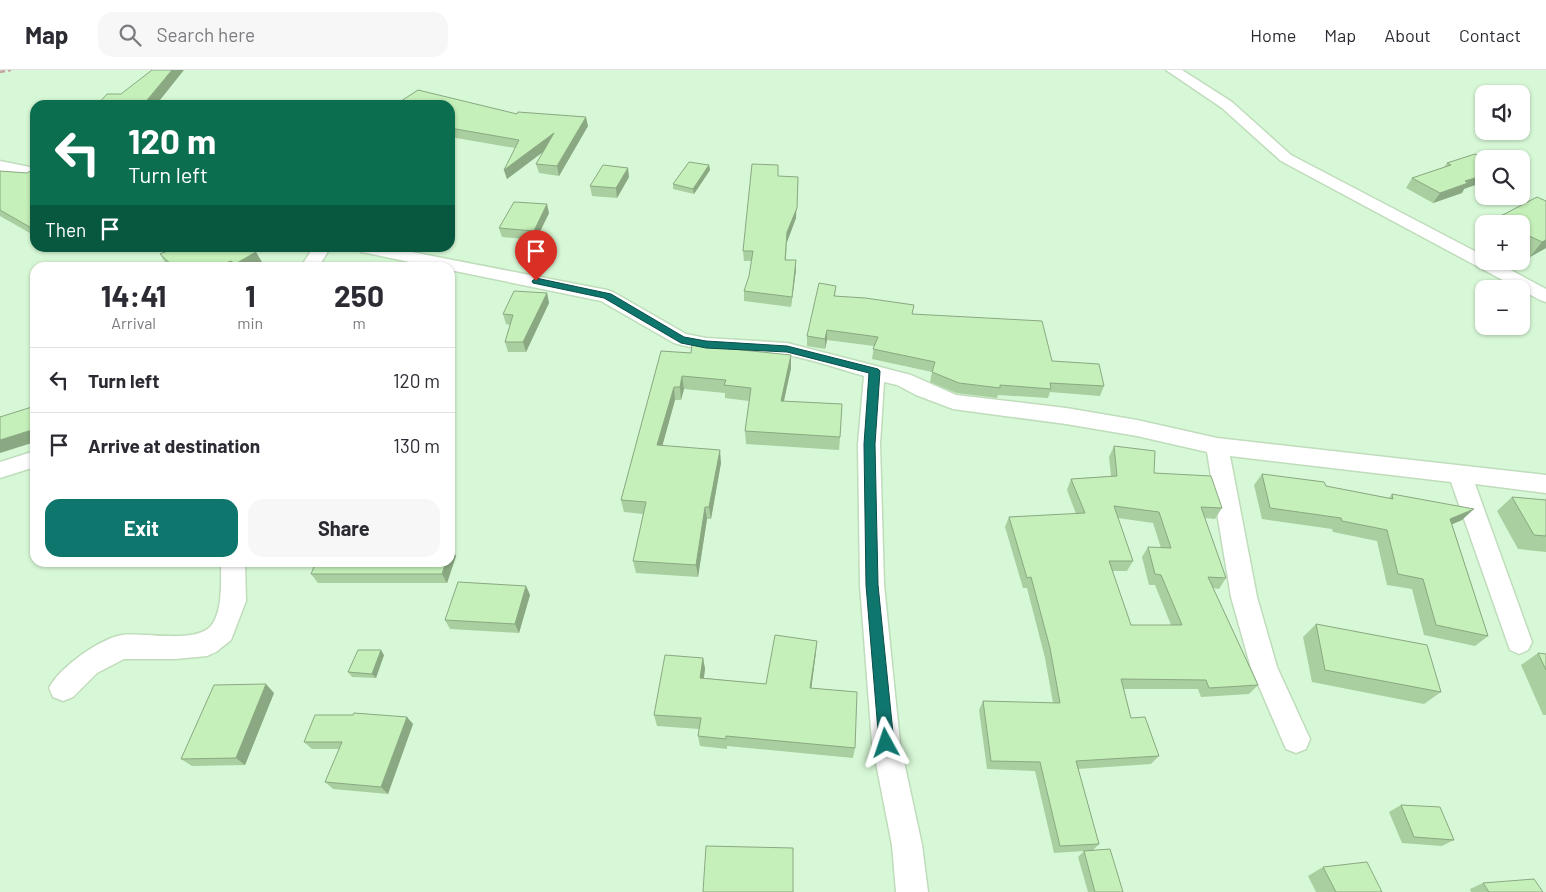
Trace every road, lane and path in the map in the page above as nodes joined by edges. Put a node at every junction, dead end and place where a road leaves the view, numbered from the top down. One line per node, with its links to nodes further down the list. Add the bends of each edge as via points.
1 (1174, 70): 7 (street, via 1228,105 1286,158)
2 (0, 166): 3 (street)
3 (30, 172)
4 (387, 252): 5 (street)
5 (437, 262)
6 (455, 266): 8 (street, via 607,296 681,340 787,349)
7 (1546, 296)
8 (874, 371): 9 (street, via 904,380 953,402 1137,428); 18 (street, via 869,444 872,585 886,743 907,845)
9 (1217, 446): 12 (street); 17 (street, via 1244,597 1264,668)
10 (30, 461): 11 (street)
11 (0, 470)
12 (1460, 475): 13 (street); 15 (street)
13 (1546, 484)
14 (233, 567): 16 (street, via 233,601 222,632 207,644 121,647 88,664)
15 (1519, 642)
16 (62, 688)
17 (1296, 739)
18 (912, 892)

